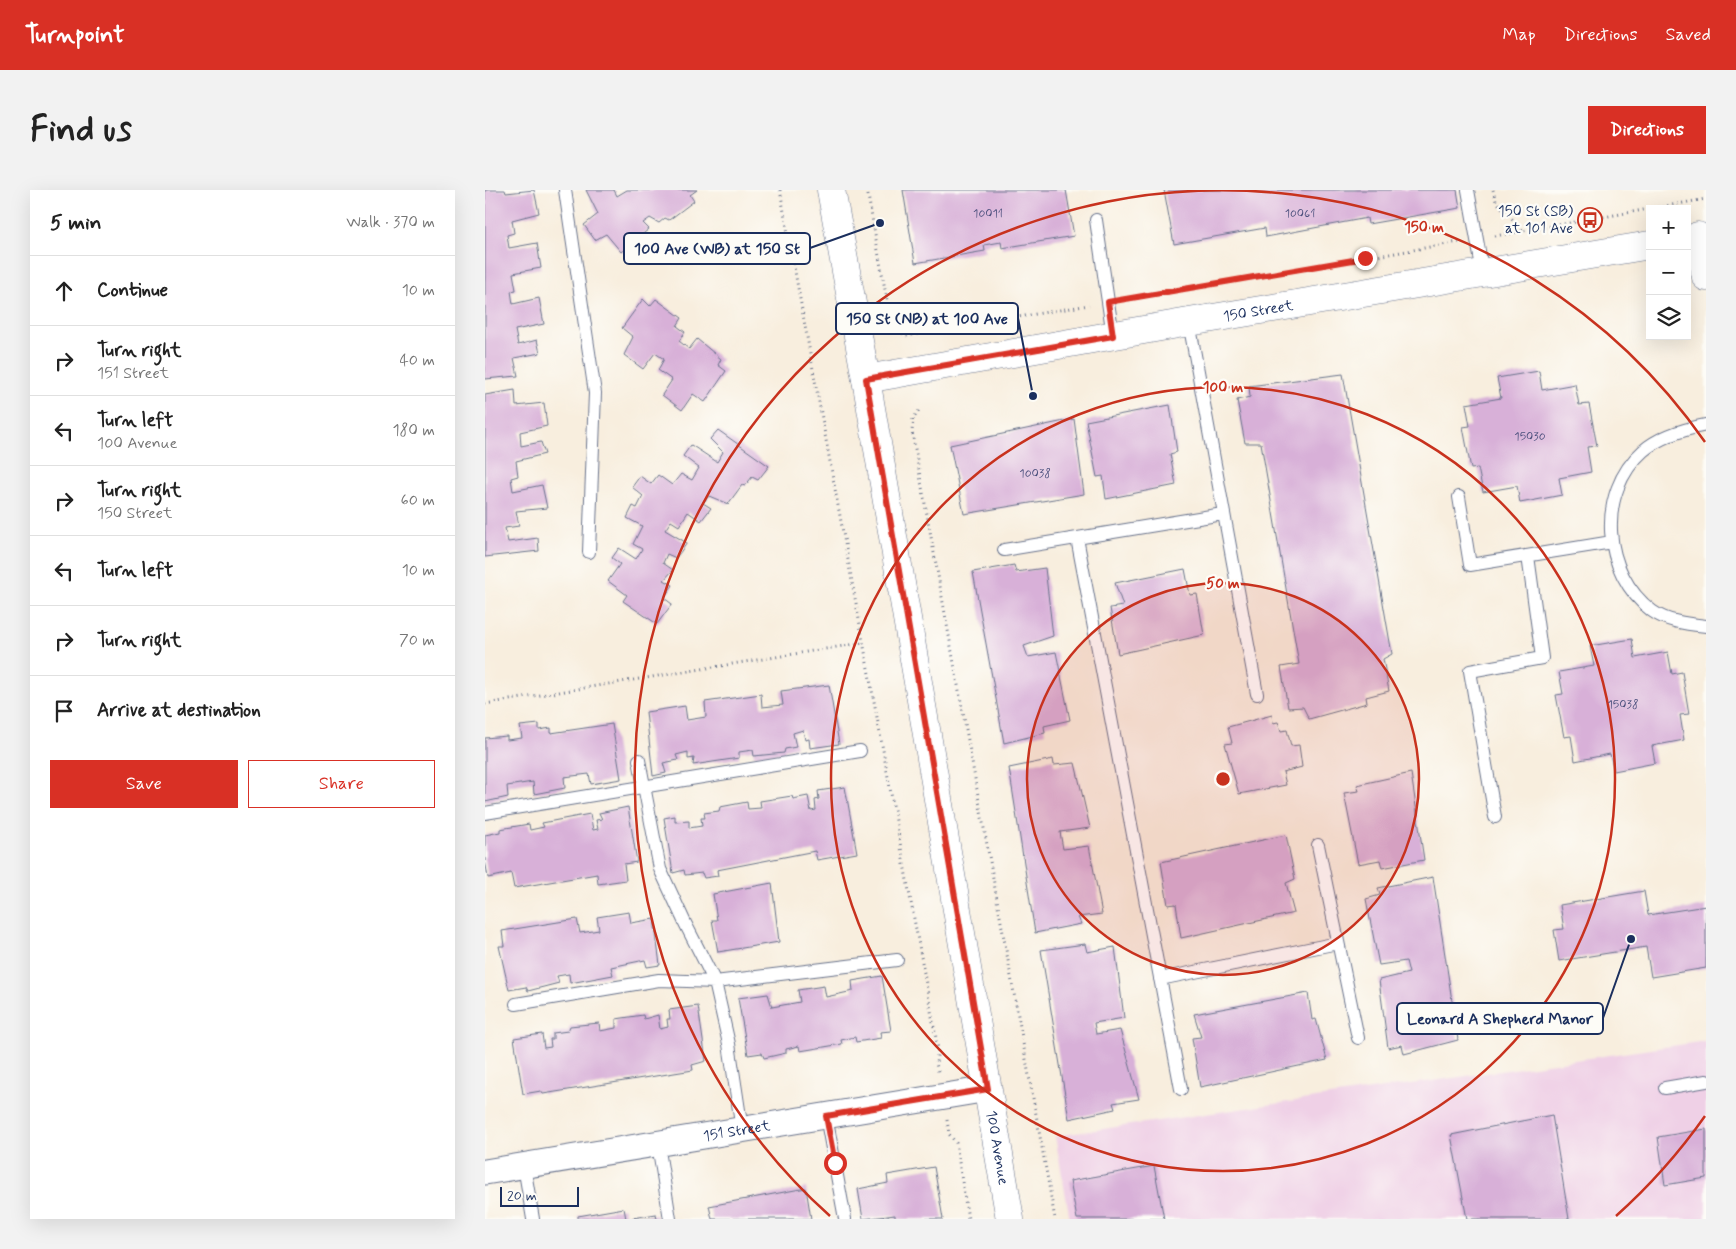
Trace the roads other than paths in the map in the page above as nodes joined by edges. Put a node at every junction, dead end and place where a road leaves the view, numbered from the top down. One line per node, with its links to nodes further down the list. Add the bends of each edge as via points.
1 (565, 190): 18 (lane, via 595,393)
2 (831, 190): 11 (main road, 100 Avenue)
3 (1468, 190): 7 (lane)
4 (1096, 220): 10 (lane)
5 (1697, 236): 8 (main road)
6 (1646, 246): 7 (main road, 150 Street)
7 (1483, 274): 9 (main road, 150 Street)
8 (1706, 278)
9 (1189, 322): 10 (main road, 150 Street); 14 (lane)
10 (1113, 336): 11 (main road, 150 Street)
11 (866, 379): 37 (main road, 100 Avenue)
12 (1706, 425): 16 (lane, via 1670,436 1644,450 1626,470 1614,499)
13 (1459, 497): 19 (lane, via 1470,566)
14 (1223, 514): 15 (lane); 21 (lane)
15 (1077, 538): 17 (lane); 30 (lane)
16 (1612, 542): 19 (lane); 20 (lane, via 1615,560 1628,588 1653,612 1678,623)
17 (1004, 550)
18 (589, 552)
19 (1528, 556): 26 (lane, via 1542,658 1470,672)
20 (1706, 626)
21 (1257, 694)
22 (860, 751): 24 (lane)
23 (639, 760): 24 (lane)
24 (644, 787): 25 (lane); 31 (lane, via 660,869)
25 (485, 813)
26 (1495, 817)
27 (1318, 845): 28 (lane)
28 (1338, 944): 30 (lane); 33 (lane)
29 (897, 960): 31 (lane)
30 (1160, 979): 35 (lane)
31 (715, 982): 32 (lane, via 659,980); 39 (lane, via 729,1044)
32 (516, 1004)
33 (1358, 1038)
34 (1706, 1081): 36 (lane)
35 (1181, 1088)
36 (1665, 1088)
37 (988, 1089): 38 (street, 151 Street); 46 (main road, 100 Avenue)
38 (826, 1116): 39 (street, 151 Street); 45 (lane)
39 (742, 1130): 40 (street, 151 Street)
40 (657, 1144): 41 (street, 151 Street); 44 (lane)
41 (524, 1166): 42 (street, 151 Street); 43 (lane)
42 (485, 1172)
43 (533, 1219)
44 (670, 1219)
45 (845, 1219)
46 (1010, 1219)

